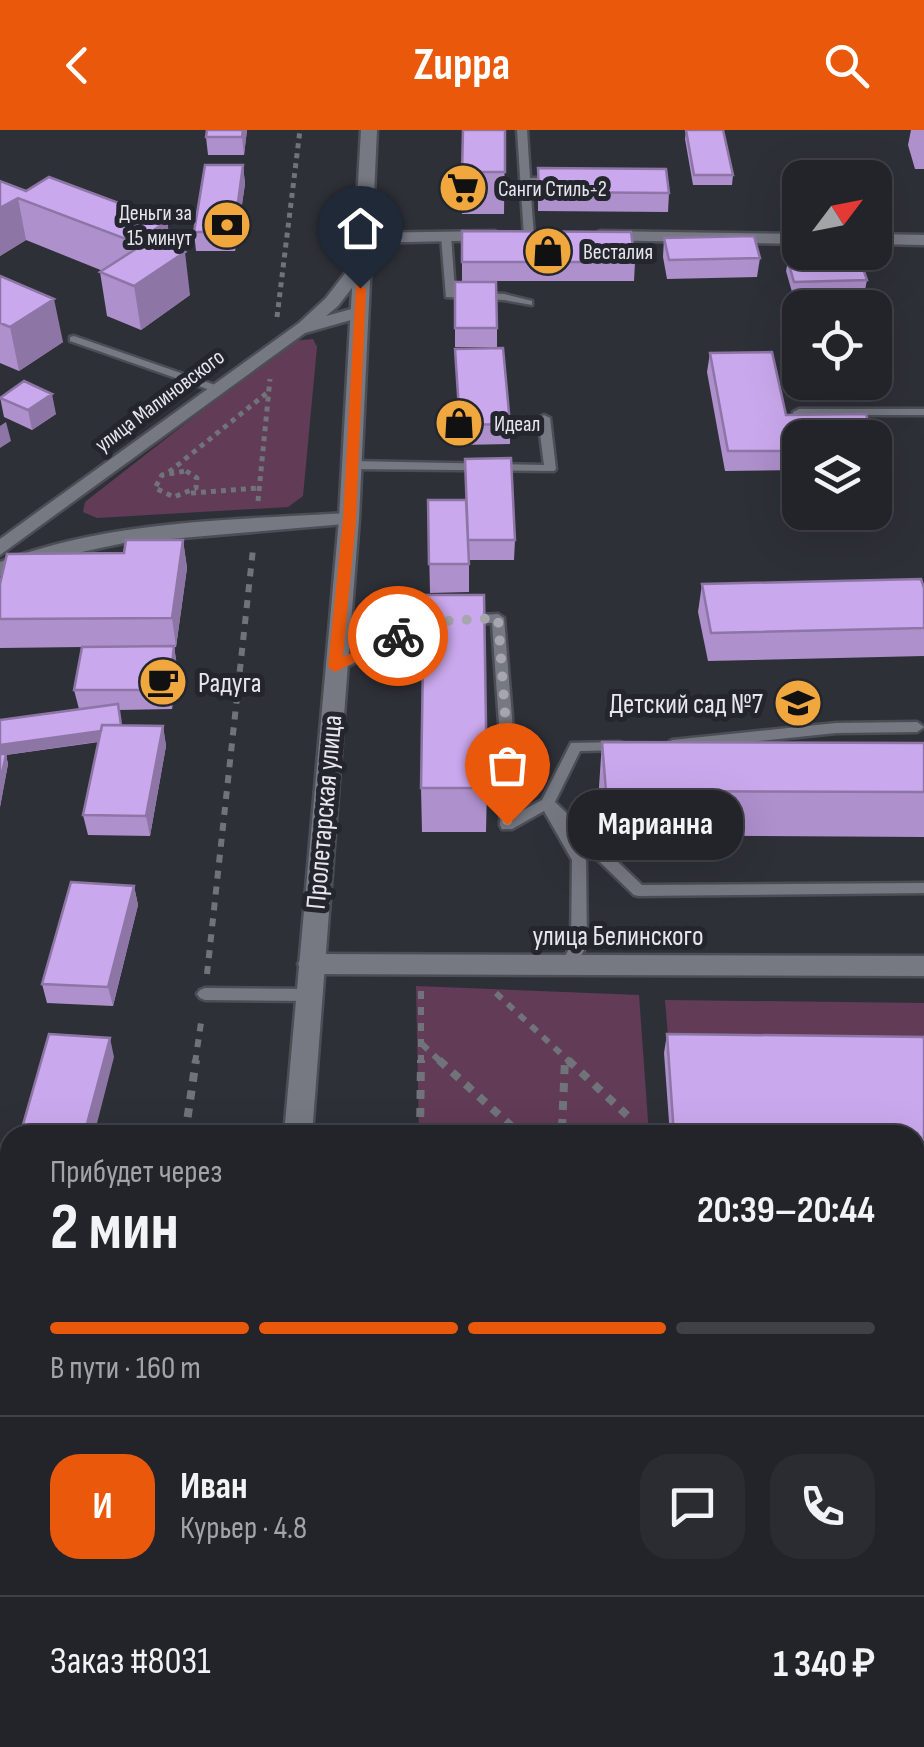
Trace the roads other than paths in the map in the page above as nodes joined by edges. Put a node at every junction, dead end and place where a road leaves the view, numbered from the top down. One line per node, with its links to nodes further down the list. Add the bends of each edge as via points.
1 (370, 130): 9 (street, Пролетарская улица)
2 (522, 130): 3 (lane)
3 (524, 181): 4 (lane); 6 (lane)
4 (561, 181)
5 (446, 236): 6 (street); 9 (street); 14 (lane, via 450,296)
6 (529, 236): 7 (street)
7 (548, 236)
8 (587, 236): 10 (street)
9 (361, 238): 13 (street, Пролетарская улица)
10 (782, 238)
11 (892, 240): 12 (street)
12 (924, 240)
13 (362, 263): 15 (street, Пролетарская улица); 16 (street, via 332,302)
14 (528, 303)
15 (358, 312): 16 (street, улица Малиновского); 22 (street, Пролетарская улица)
16 (299, 328): 18 (street, улица Малиновского)
17 (74, 339): 18 (lane)
18 (214, 388): 23 (street, улица Малиновского)
19 (924, 412): 21 (lane, via 799,412)
20 (544, 418): 22 (lane, via 550,469)
21 (800, 420)
22 (352, 466): 24 (street, Пролетарская улица)
23 (56, 508): 25 (street, via 57,527); 26 (street, улица Малиновского)
24 (350, 519): 25 (street); 28 (street, Пролетарская улица)
25 (115, 540): 27 (street)
26 (0, 549)
27 (0, 570)
28 (335, 667): 32 (lane, via 427,622 498,618 507,825); 34 (street, Пролетарская улица)
29 (917, 727): 31 (lane, via 738,735)
30 (630, 748): 32 (lane, via 576,746)
31 (649, 748)
32 (547, 803): 33 (lane, via 640,892); 35 (lane, via 579,860 579,945)
33 (924, 888)
34 (311, 964): 35 (street, улица Белинского); 38 (street, Пролетарская улица)
35 (569, 964): 36 (street, улица Белинского)
36 (924, 966)
37 (205, 994): 38 (lane)
38 (308, 995): 39 (street, Пролетарская улица)
39 (299, 1125)

